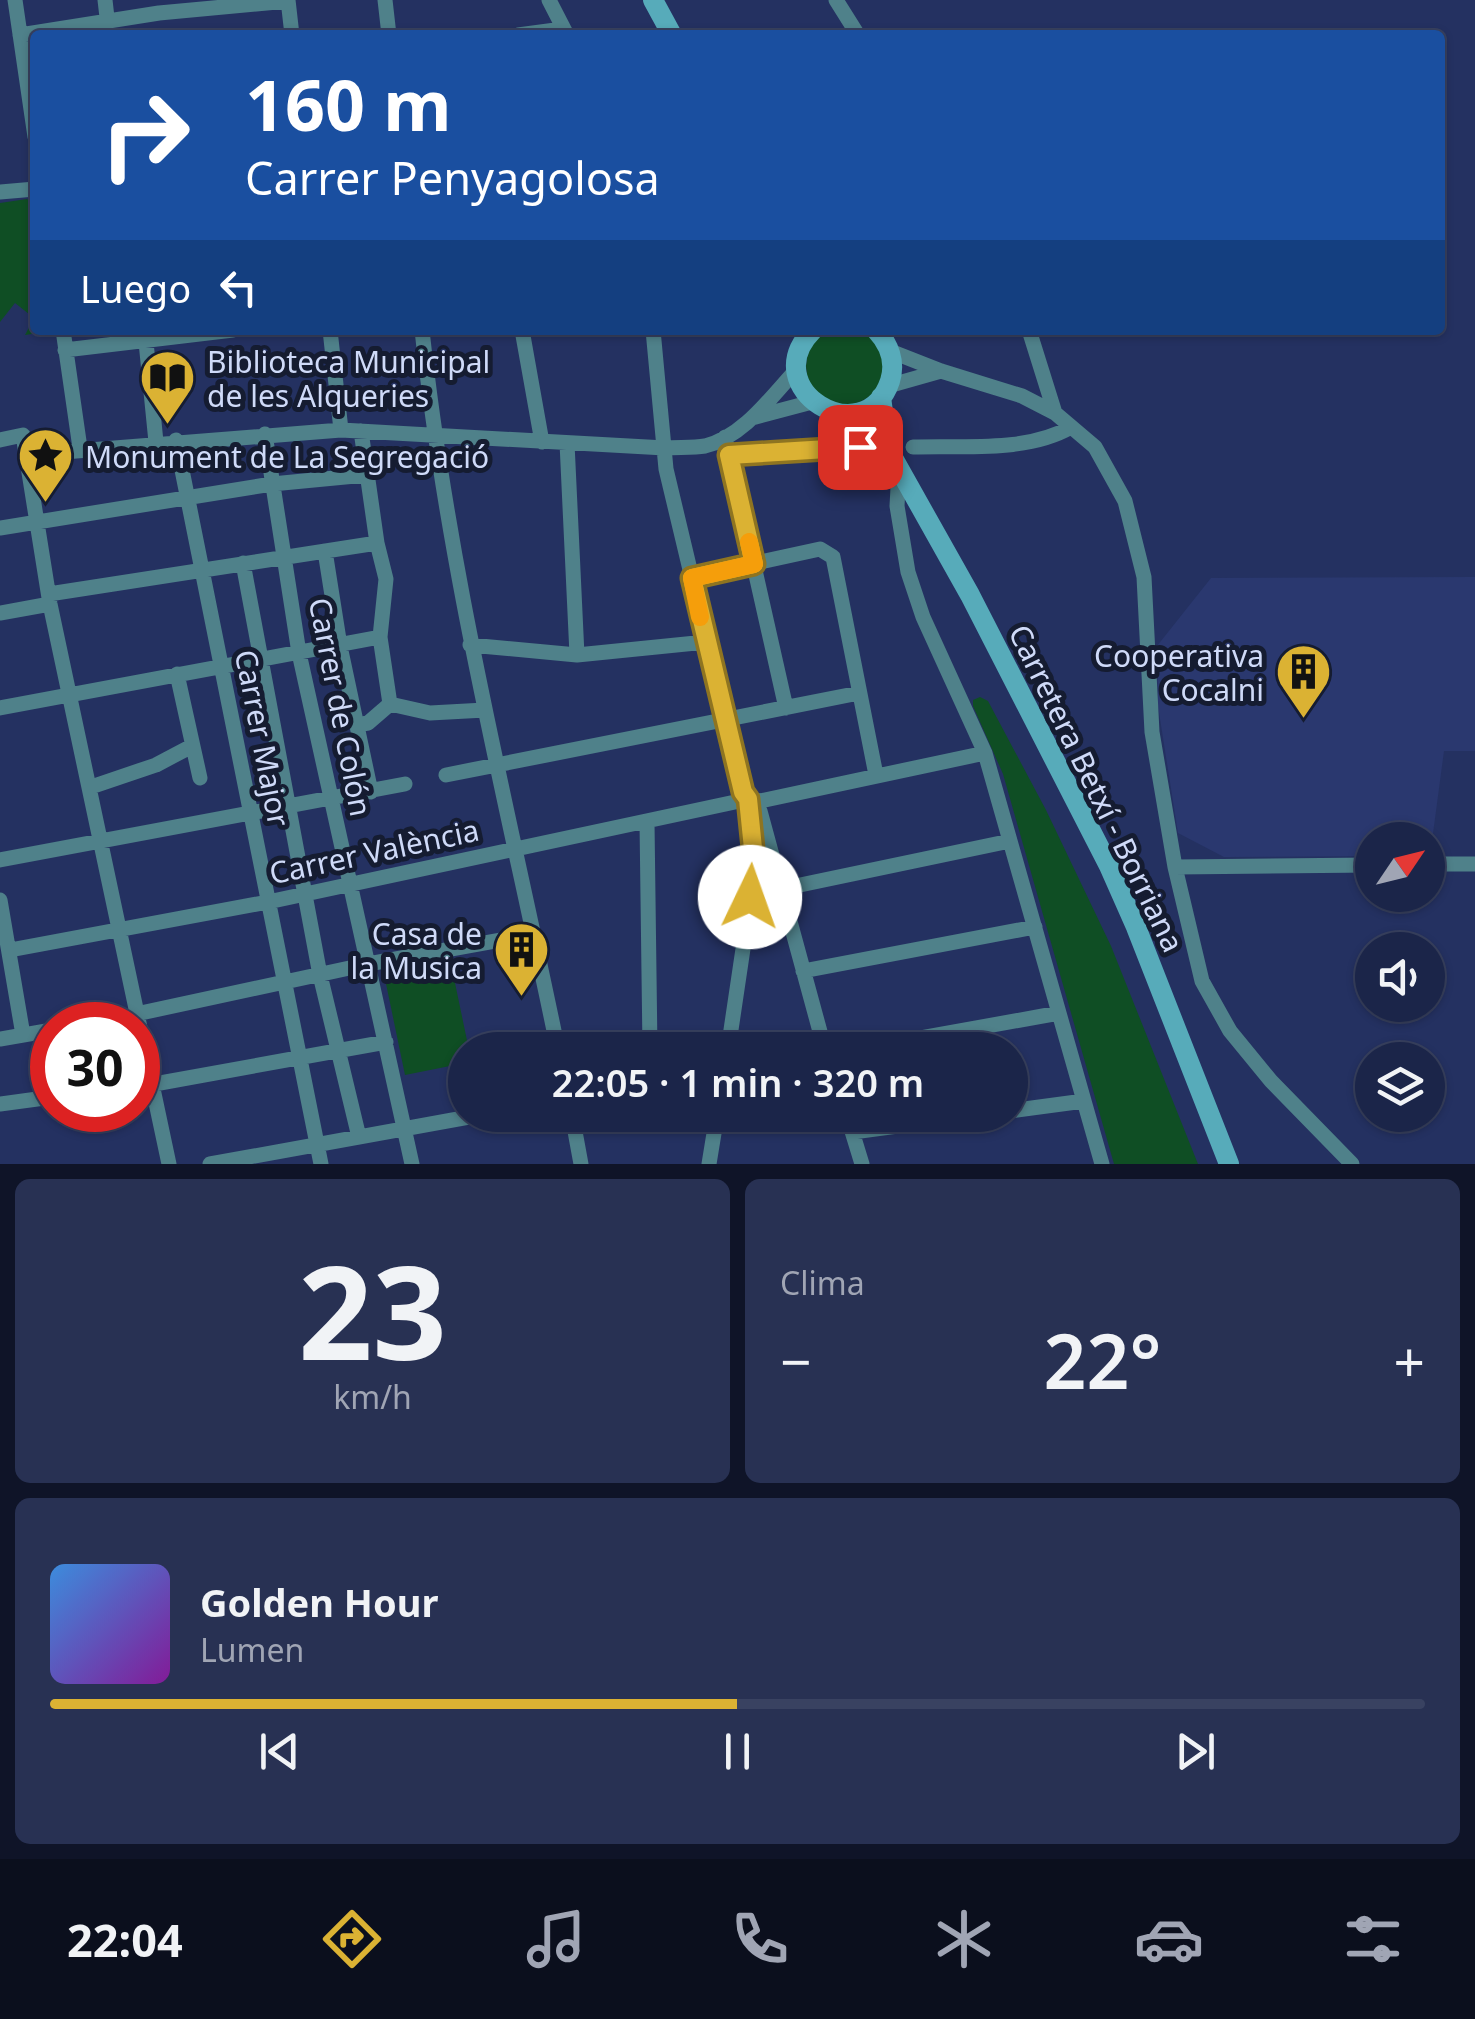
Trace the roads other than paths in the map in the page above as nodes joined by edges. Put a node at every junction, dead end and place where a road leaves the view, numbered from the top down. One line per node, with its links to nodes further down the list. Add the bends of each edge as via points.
1 (15, 0): 16 (street)
2 (105, 0): 8 (street)
3 (384, 0): 11 (street)
4 (549, 0): 12 (street)
5 (654, 0): 13 (main road)
6 (836, 0): 14 (street)
7 (288, 1): 8 (street, via 159,13); 10 (street)
8 (108, 28): 9 (street)
9 (83, 30)
10 (291, 30)
11 (389, 30)
12 (564, 30)
13 (669, 30)
14 (855, 30)
15 (30, 34): 16 (street)
16 (20, 35): 17 (street)
17 (30, 93)
18 (30, 189): 19 (street)
19 (0, 192)
20 (146, 335): 28 (street); 45 (street)
21 (330, 335): 38 (street)
22 (423, 335): 41 (street)
23 (523, 335): 46 (street)
24 (653, 335): 50 (street)
25 (808, 335): 30 (main road)
26 (879, 335): 29 (main road)
27 (1031, 335): 34 (street)
28 (64, 340): 49 (street)
29 (890, 351): 31 (street); 32 (main road, Carretera Betxí - Borriana, via 892,374)
30 (797, 370): 33 (main road); 36 (street)
31 (942, 371): 32 (street); 34 (street)
32 (884, 392): 35 (main road, via 872,406); 52 (main road, Carretera Betxí - Borriana)
33 (812, 402): 35 (main road); 36 (street)
34 (1055, 413): 37 (street)
35 (849, 414): 52 (main road, Carretera Betxí - Borriana)
36 (752, 418): 42 (street)
37 (1072, 427): 51 (street, via 1030,443); 109 (street, via 1095,447 1125,501 1144,578 1152,732)
38 (340, 430): 39 (street); 40 (street)
39 (361, 431): 41 (street); 56 (street)
40 (265, 434): 44 (street); 57 (street, Carrer de Colón)
41 (433, 435): 46 (street); 72 (street)
42 (725, 438): 50 (street); 54 (street)
43 (5, 439): 53 (street, via 23,435)
44 (176, 440): 45 (street); 58 (street, Carrer Major)
45 (156, 442): 49 (street)
46 (542, 442): 47 (street)
47 (566, 443): 50 (street); 75 (street)
48 (860, 447): 54 (street)
49 (80, 448): 53 (street)
50 (665, 448): 67 (street)
51 (913, 448)
52 (888, 449): 55 (main road, Carretera Betxí - Borriana)
53 (26, 454): 59 (street)
54 (729, 455): 65 (street)
55 (899, 470): 88 (street, via 897,506 908,572); 159 (main road, Carretera Betxí - Borriana, via 1108,866)
56 (366, 475): 57 (street); 61 (street)
57 (272, 484): 58 (street); 63 (street, Carrer de Colón)
58 (186, 497): 59 (street); 66 (street, Carrer Major)
59 (36, 521): 60 (street); 68 (street)
60 (0, 528)
61 (377, 543): 62 (street); 70 (street, via 386,579)
62 (325, 551): 63 (street); 73 (street)
63 (284, 558): 64 (street); 74 (street, Carrer de Colón)
64 (242, 563): 66 (street); 76 (street)
65 (754, 564): 67 (street); 79 (street, via 820,548 833,557); 83 (street)
66 (200, 570): 68 (street); 77 (street, Carrer Major)
67 (692, 578): 71 (street)
68 (50, 599): 69 (street); 80 (street)
69 (0, 613)
70 (380, 637): 73 (street); 81 (street)
71 (706, 642): 75 (street); 85 (street)
72 (470, 645): 75 (street); 84 (street)
73 (340, 646): 74 (street); 86 (street)
74 (299, 654): 76 (street); 96 (street, Carrer de Colón)
75 (577, 655)
76 (259, 660): 77 (street); 98 (street)
77 (221, 666): 78 (street); 99 (street, Carrer Major)
78 (178, 674): 80 (street); 87 (street)
79 (859, 693): 83 (street); 91 (street)
80 (72, 696): 82 (street); 94 (street)
81 (390, 704): 84 (street, via 430,713); 86 (street)
82 (0, 708)
83 (786, 708): 85 (street)
84 (484, 710): 89 (street)
85 (725, 720): 89 (street); 97 (street)
86 (357, 725): 95 (street)
87 (192, 746): 92 (street); 94 (street)
88 (984, 753): 91 (street, Carrer València); 102 (street)
89 (496, 764): 90 (street); 103 (street)
90 (446, 775)
91 (876, 775): 97 (street, Carrer València)
92 (200, 778)
93 (405, 784): 95 (street)
94 (91, 788): 101 (street)
95 (371, 792): 96 (street)
96 (330, 799): 98 (street); 111 (street, Carrer de Colón)
97 (748, 799): 100 (street, Carrer València); 105 (street, via 760,811); 110 (street)
98 (289, 806): 99 (street); 113 (street)
99 (250, 814): 101 (street); 115 (street, Carrer Major)
100 (647, 822): 103 (street, Carrer València); 128 (street)
101 (102, 840): 104 (street); 117 (street)
102 (1010, 841): 112 (street); 116 (street)
103 (516, 849): 111 (street, Carrer València); 118 (street)
104 (0, 860)
105 (776, 863): 110 (street); 112 (street)
106 (1445, 864): 107 (street)
107 (1475, 864)
108 (1355, 865): 109 (street)
109 (1175, 867): 160 (street, via 1202,981 1230,1032)
110 (755, 868): 129 (street)
111 (348, 885): 113 (street, Carrer València); 120 (street, Carrer de Colón)
112 (781, 888): 121 (street)
113 (305, 894): 115 (street, Carrer València); 122 (street)
114 (0, 900): 119 (street)
115 (268, 902): 117 (street, Carrer València); 123 (street, Carrer Major)
116 (1034, 927): 121 (street); 126 (street)
117 (120, 928): 119 (street, Carrer València); 124 (street)
118 (534, 934): 120 (street); 127 (street)
119 (10, 950): 133 (street)
120 (368, 964): 122 (street); 135 (street, Carrer de Colón)
121 (803, 971): 130 (street)
122 (320, 975): 123 (street); 136 (street)
123 (284, 982): 125 (street); 137 (street, Carrer Major)
124 (135, 1002)
125 (160, 1007)
126 (1059, 1013): 131 (street); 140 (street)
127 (554, 1032)
128 (650, 1032)
129 (731, 1032)
130 (820, 1032)
131 (954, 1032)
132 (30, 1035): 133 (street)
133 (23, 1036): 134 (street)
134 (0, 1039)
135 (386, 1042): 136 (street); 144 (street, Carrer de Colón)
136 (338, 1052): 137 (street); 149 (street)
137 (298, 1060): 138 (street); 150 (street, Carrer Major)
138 (160, 1083)
139 (30, 1100): 141 (street)
140 (1084, 1101): 142 (street); 158 (street)
141 (0, 1104)
142 (1028, 1109)
143 (448, 1121): 144 (street)
144 (405, 1128): 149 (street); 154 (street, Carrer de Colón)
145 (159, 1132): 151 (street)
146 (575, 1132): 155 (street)
147 (714, 1132): 156 (street)
148 (853, 1132): 157 (street)
149 (359, 1137): 150 (street)
150 (317, 1145): 152 (street); 153 (street, Carrer Major)
151 (169, 1164)
152 (210, 1164)
153 (321, 1164)
154 (412, 1164)
155 (582, 1164)
156 (709, 1164)
157 (862, 1164)
158 (1102, 1164)
159 (1229, 1164)
160 (1352, 1164)

